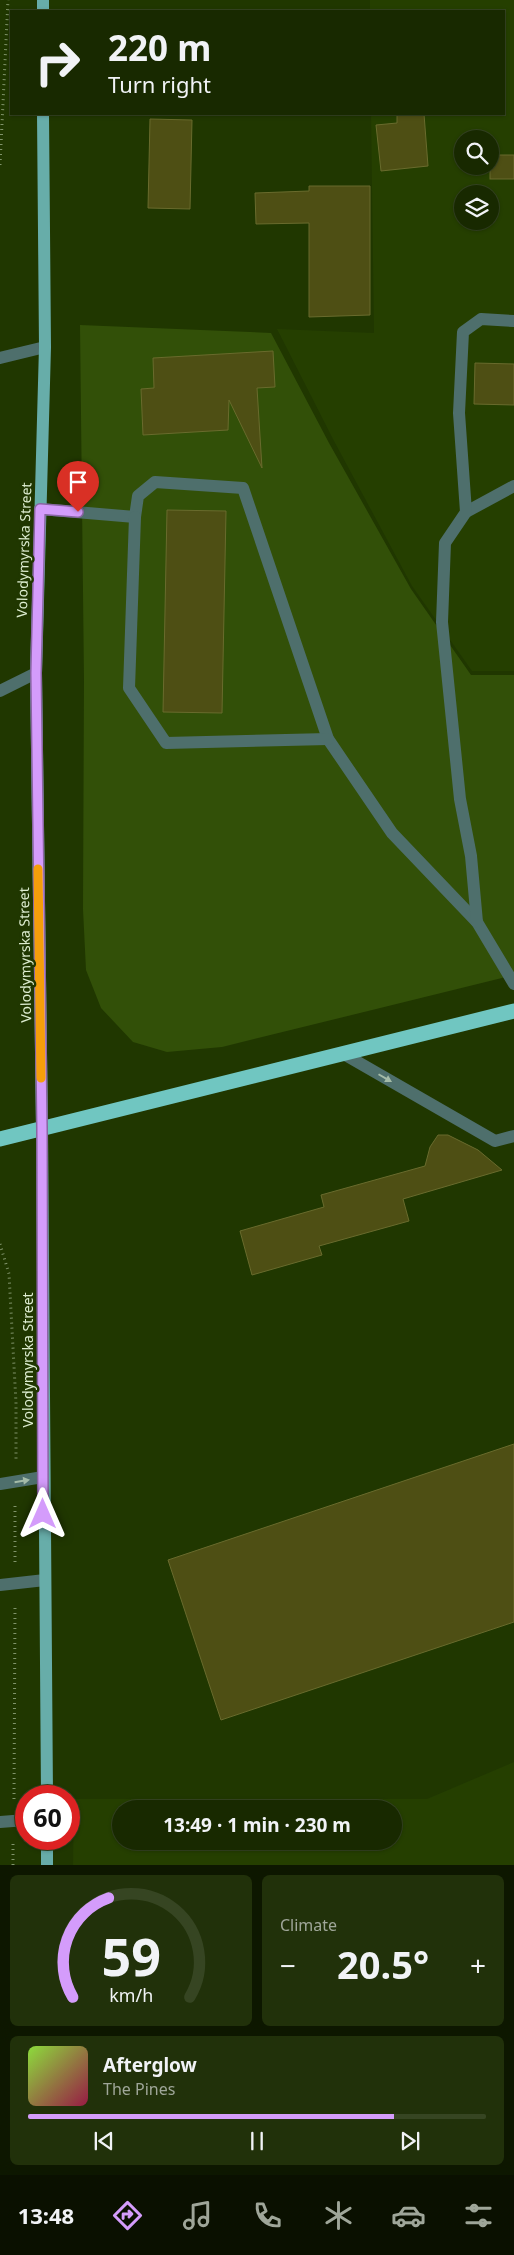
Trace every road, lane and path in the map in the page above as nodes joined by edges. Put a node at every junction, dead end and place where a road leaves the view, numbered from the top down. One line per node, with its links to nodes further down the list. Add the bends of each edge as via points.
1 (8, 0): 3 (path)
2 (43, 115): 5 (main road, Volodymyrska Street)
3 (0, 164)
4 (514, 321): 9 (street, via 481,319 463,332 459,413)
5 (45, 348): 6 (street); 8 (main road, Volodymyrska Street)
6 (0, 358)
7 (514, 486): 9 (street)
8 (40, 509): 10 (street); 11 (main road, Volodymyrska Street)
9 (466, 512): 14 (street, via 445,544 442,622 460,799 471,856)
10 (136, 517): 13 (street, via 138,496 155,482 243,488); 13 (street, via 129,688 166,743)
11 (36, 673): 12 (street); 18 (main road, Volodymyrska Street)
12 (0, 691)
13 (328, 739): 14 (street, via 392,833)
14 (477, 922): 15 (street)
15 (514, 984)
16 (514, 1011): 17 (highway)
17 (342, 1054): 18 (highway); 19 (street, one-way to 19, via 494,1141)
18 (42, 1128): 20 (highway); 22 (main road, Volodymyrska Street)
19 (514, 1136)
20 (0, 1138)
21 (0, 1244): 23 (path, via 9,1274 16,1403)
22 (43, 1477): 23 (street, one-way to 22); 25 (main road, Volodymyrska Street)
23 (16, 1482): 24 (street); 26 (path)
24 (0, 1484)
25 (45, 1580): 26 (street); 29 (main road, Volodymyrska Street)
26 (15, 1584): 27 (street); 28 (path)
27 (0, 1585)
28 (19, 1785)
29 (47, 1785)
30 (15, 1821): 31 (street)
31 (0, 1822)
32 (15, 1848): 34 (path)
33 (47, 1850): 35 (main road)
34 (12, 1865)
35 (47, 1865)

